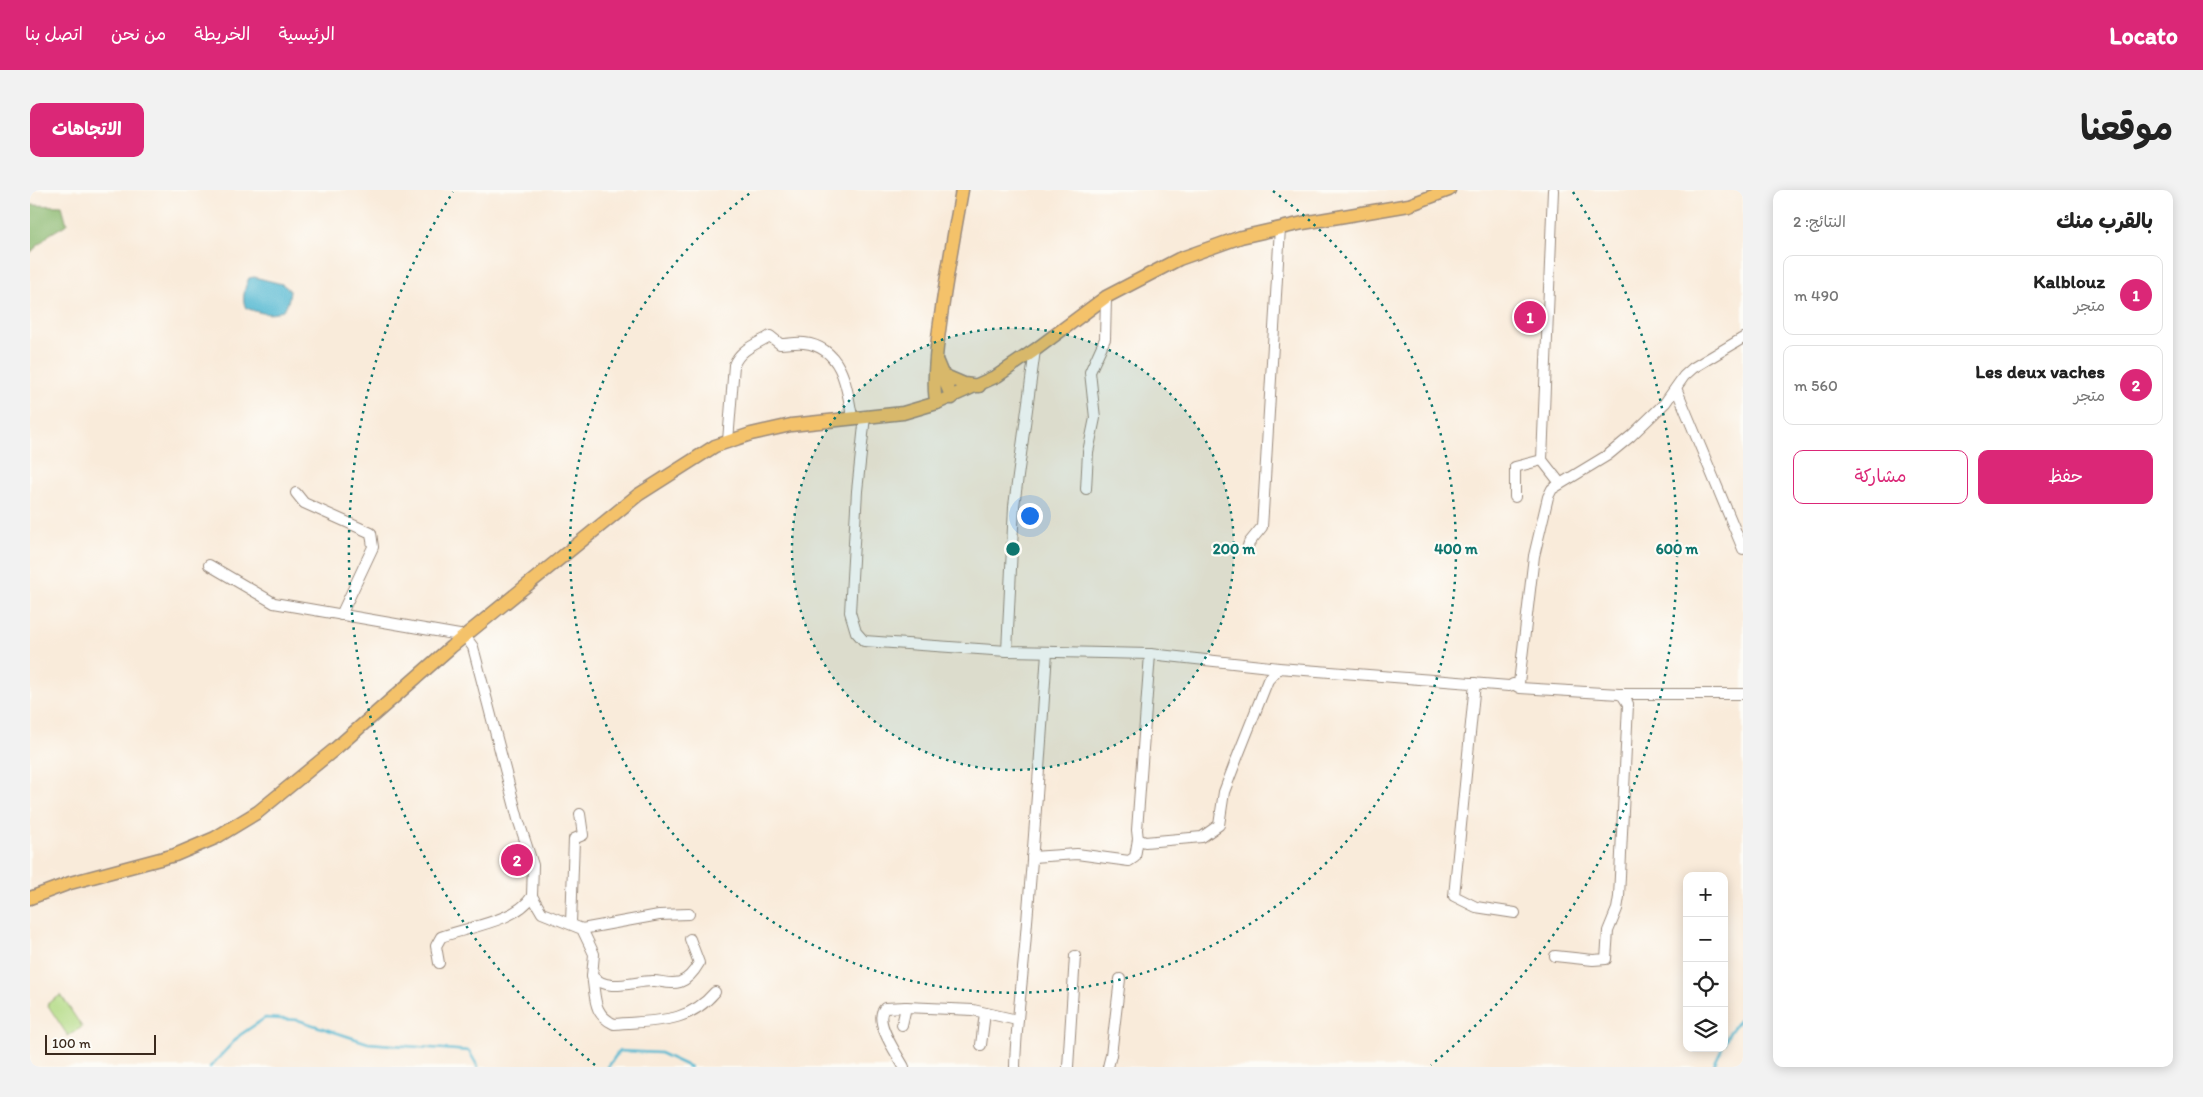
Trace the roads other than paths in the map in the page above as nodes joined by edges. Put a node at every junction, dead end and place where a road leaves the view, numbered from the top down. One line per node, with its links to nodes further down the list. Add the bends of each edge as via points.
1 (1449, 190): 4 (main road, via 1401,206)
2 (1553, 190): 17 (street)
3 (960, 192): 8 (main road, via 938,338 936,362)
4 (1280, 228): 5 (main road, via 1223,242 1178,259); 22 (street, via 1262,527)
5 (1106, 297): 7 (main road); 19 (street, via 1105,339 1090,372 1095,418 1088,452)
6 (1743, 338): 10 (street, via 1693,368)
7 (1035, 350): 9 (main road); 27 (street, via 1014,506)
8 (939, 377): 9 (main road); 11 (main road); 12 (main road, via 934,393); 13 (main road)
9 (979, 386): 11 (main road)
10 (1676, 388): 18 (street, via 1665,403 1608,455); 23 (street)
11 (952, 398): 12 (main road)
12 (938, 403): 13 (main road)
13 (922, 408): 14 (main road)
14 (865, 416): 15 (main road); 27 (street, via 850,612 856,632 864,641)
15 (852, 417): 16 (main road, via 791,425); 16 (street, via 845,380 834,359 816,346 780,344 770,336 748,348 734,364)
16 (728, 441): 26 (main road, via 700,454 638,495)
17 (1542, 460): 18 (street); 21 (street, via 1515,467)
18 (1560, 483): 32 (street, via 1552,489 1543,514 1534,556 1519,683)
19 (1086, 489)
20 (296, 493): 25 (street, via 304,503 371,533 373,547)
21 (1515, 497)
22 (1248, 546)
23 (1743, 549)
24 (209, 565): 25 (street, via 274,603)
25 (341, 615): 26 (street)
26 (465, 636): 38 (street, via 473,647 533,865); 39 (main road, via 258,812 215,838 175,855 70,883)
27 (1007, 651): 28 (street)
28 (1047, 652): 29 (street); 37 (street)
29 (1150, 654): 30 (street); 36 (street)
30 (1279, 668): 31 (street); 36 (street, via 1268,680 1236,758 1224,792 1219,825 1202,837 1145,842)
31 (1475, 683): 32 (street); 40 (street, via 1454,896 1476,906)
32 (1513, 684): 33 (street, via 1520,688)
33 (1618, 694): 34 (street); 46 (street, via 1628,704 1628,731 1619,897 1608,931 1606,959)
34 (1743, 694)
35 (580, 814): 42 (street, via 583,835 574,839)
36 (1138, 839): 37 (street, via 1134,857 1129,860 1078,854)
37 (1032, 857): 53 (street)
38 (532, 896): 42 (street, via 542,912); 47 (street, via 518,910 504,917 441,937 436,946)
39 (30, 898)
40 (1515, 913)
41 (688, 914): 43 (street, via 659,915)
42 (571, 924): 43 (street)
43 (582, 929): 48 (street, via 594,954)
44 (690, 939): 48 (street, via 699,963 682,981 616,986 598,982)
45 (1074, 956): 58 (street)
46 (1555, 956)
47 (439, 963)
48 (592, 976): 50 (street, via 594,1004 606,1021 614,1024 690,1014)
49 (1120, 979): 59 (street)
50 (715, 992)
51 (906, 1007): 52 (street); 54 (street); 56 (street, via 885,1008 881,1017 882,1027)
52 (985, 1013): 53 (street); 55 (street)
53 (1017, 1020): 57 (street)
54 (902, 1025)
55 (981, 1045)
56 (904, 1067)
57 (1015, 1067)
58 (1068, 1067)
59 (1108, 1067)

